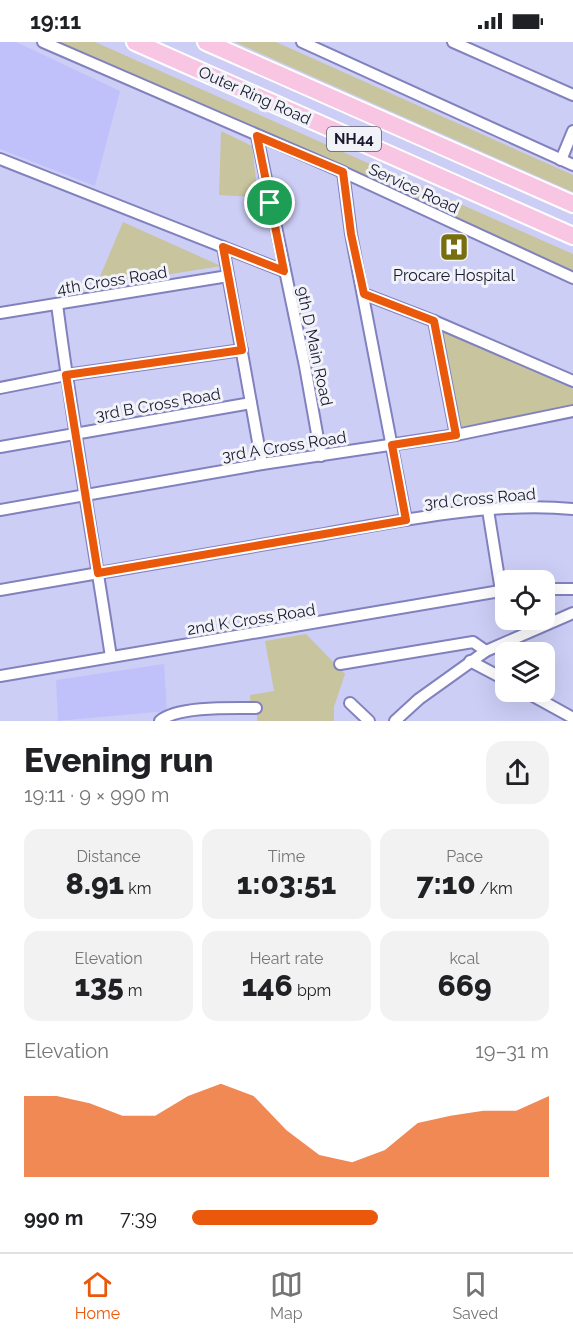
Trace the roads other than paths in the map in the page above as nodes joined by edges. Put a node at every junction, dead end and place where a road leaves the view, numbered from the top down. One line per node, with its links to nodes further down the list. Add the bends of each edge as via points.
1 (43, 42): 8 (street, Service Road)
2 (135, 42): 14 (highway, Outer Ring Road / NH44)
3 (206, 42): 13 (highway, Outer Ring Road / NH44)
4 (453, 42): 6 (street)
5 (307, 43): 10 (street)
6 (573, 95)
7 (573, 131): 10 (street)
8 (257, 136): 12 (street, Service Road); 16 (street, 9th D Main Road)
9 (0, 159): 15 (street)
10 (561, 160): 11 (street)
11 (573, 165)
12 (343, 172): 18 (street, Service Road); 19 (street)
13 (573, 204)
14 (573, 236)
15 (223, 247): 16 (street); 17 (street)
16 (284, 271): 33 (street, 9th D Main Road)
17 (228, 276): 20 (street, 4th Cross Road); 23 (street)
18 (573, 278)
19 (364, 294): 22 (street); 31 (street)
20 (57, 304): 21 (street, 4th Cross Road); 24 (street)
21 (0, 313)
22 (434, 321): 25 (street); 30 (street)
23 (242, 350): 24 (street); 27 (street)
24 (66, 375): 26 (street); 29 (street)
25 (573, 381)
26 (0, 388)
27 (251, 403): 29 (street, 3rd B Cross Road); 34 (street)
28 (573, 411): 30 (street, 3rd A Cross Road)
29 (75, 434): 32 (street, 3rd B Cross Road); 35 (street)
30 (456, 435): 31 (street, 3rd A Cross Road)
31 (392, 445): 33 (street, 3rd A Cross Road); 39 (street)
32 (0, 447)
33 (321, 456): 34 (street, 3rd A Cross Road)
34 (262, 464): 35 (street, 3rd A Cross Road)
35 (87, 496): 37 (street, 3rd A Cross Road); 41 (street)
36 (573, 508): 38 (street, 3rd Cross Road)
37 (0, 510)
38 (488, 510): 39 (street, 3rd Cross Road); 40 (street)
39 (406, 520): 41 (street, 3rd Cross Road)
40 (499, 570)
41 (98, 573): 44 (street, 3rd Cross Road); 48 (street)
42 (555, 589): 43 (street)
43 (573, 589)
44 (0, 590)
45 (495, 594): 48 (street, 2nd K Cross Road)
46 (573, 613): 47 (street)
47 (486, 651): 49 (street); 50 (street, via 473,642)
48 (111, 657): 52 (street, 2nd K Cross Road)
49 (470, 661): 51 (street); 61 (street)
50 (340, 664)
51 (495, 674)
52 (0, 676)
53 (544, 702): 57 (street)
54 (350, 703): 60 (street)
55 (211, 708): 56 (street); 58 (street, via 171,715); 59 (street)
56 (256, 708)
57 (573, 718)
58 (160, 721)
59 (210, 721)
60 (369, 721)
61 (395, 721)

